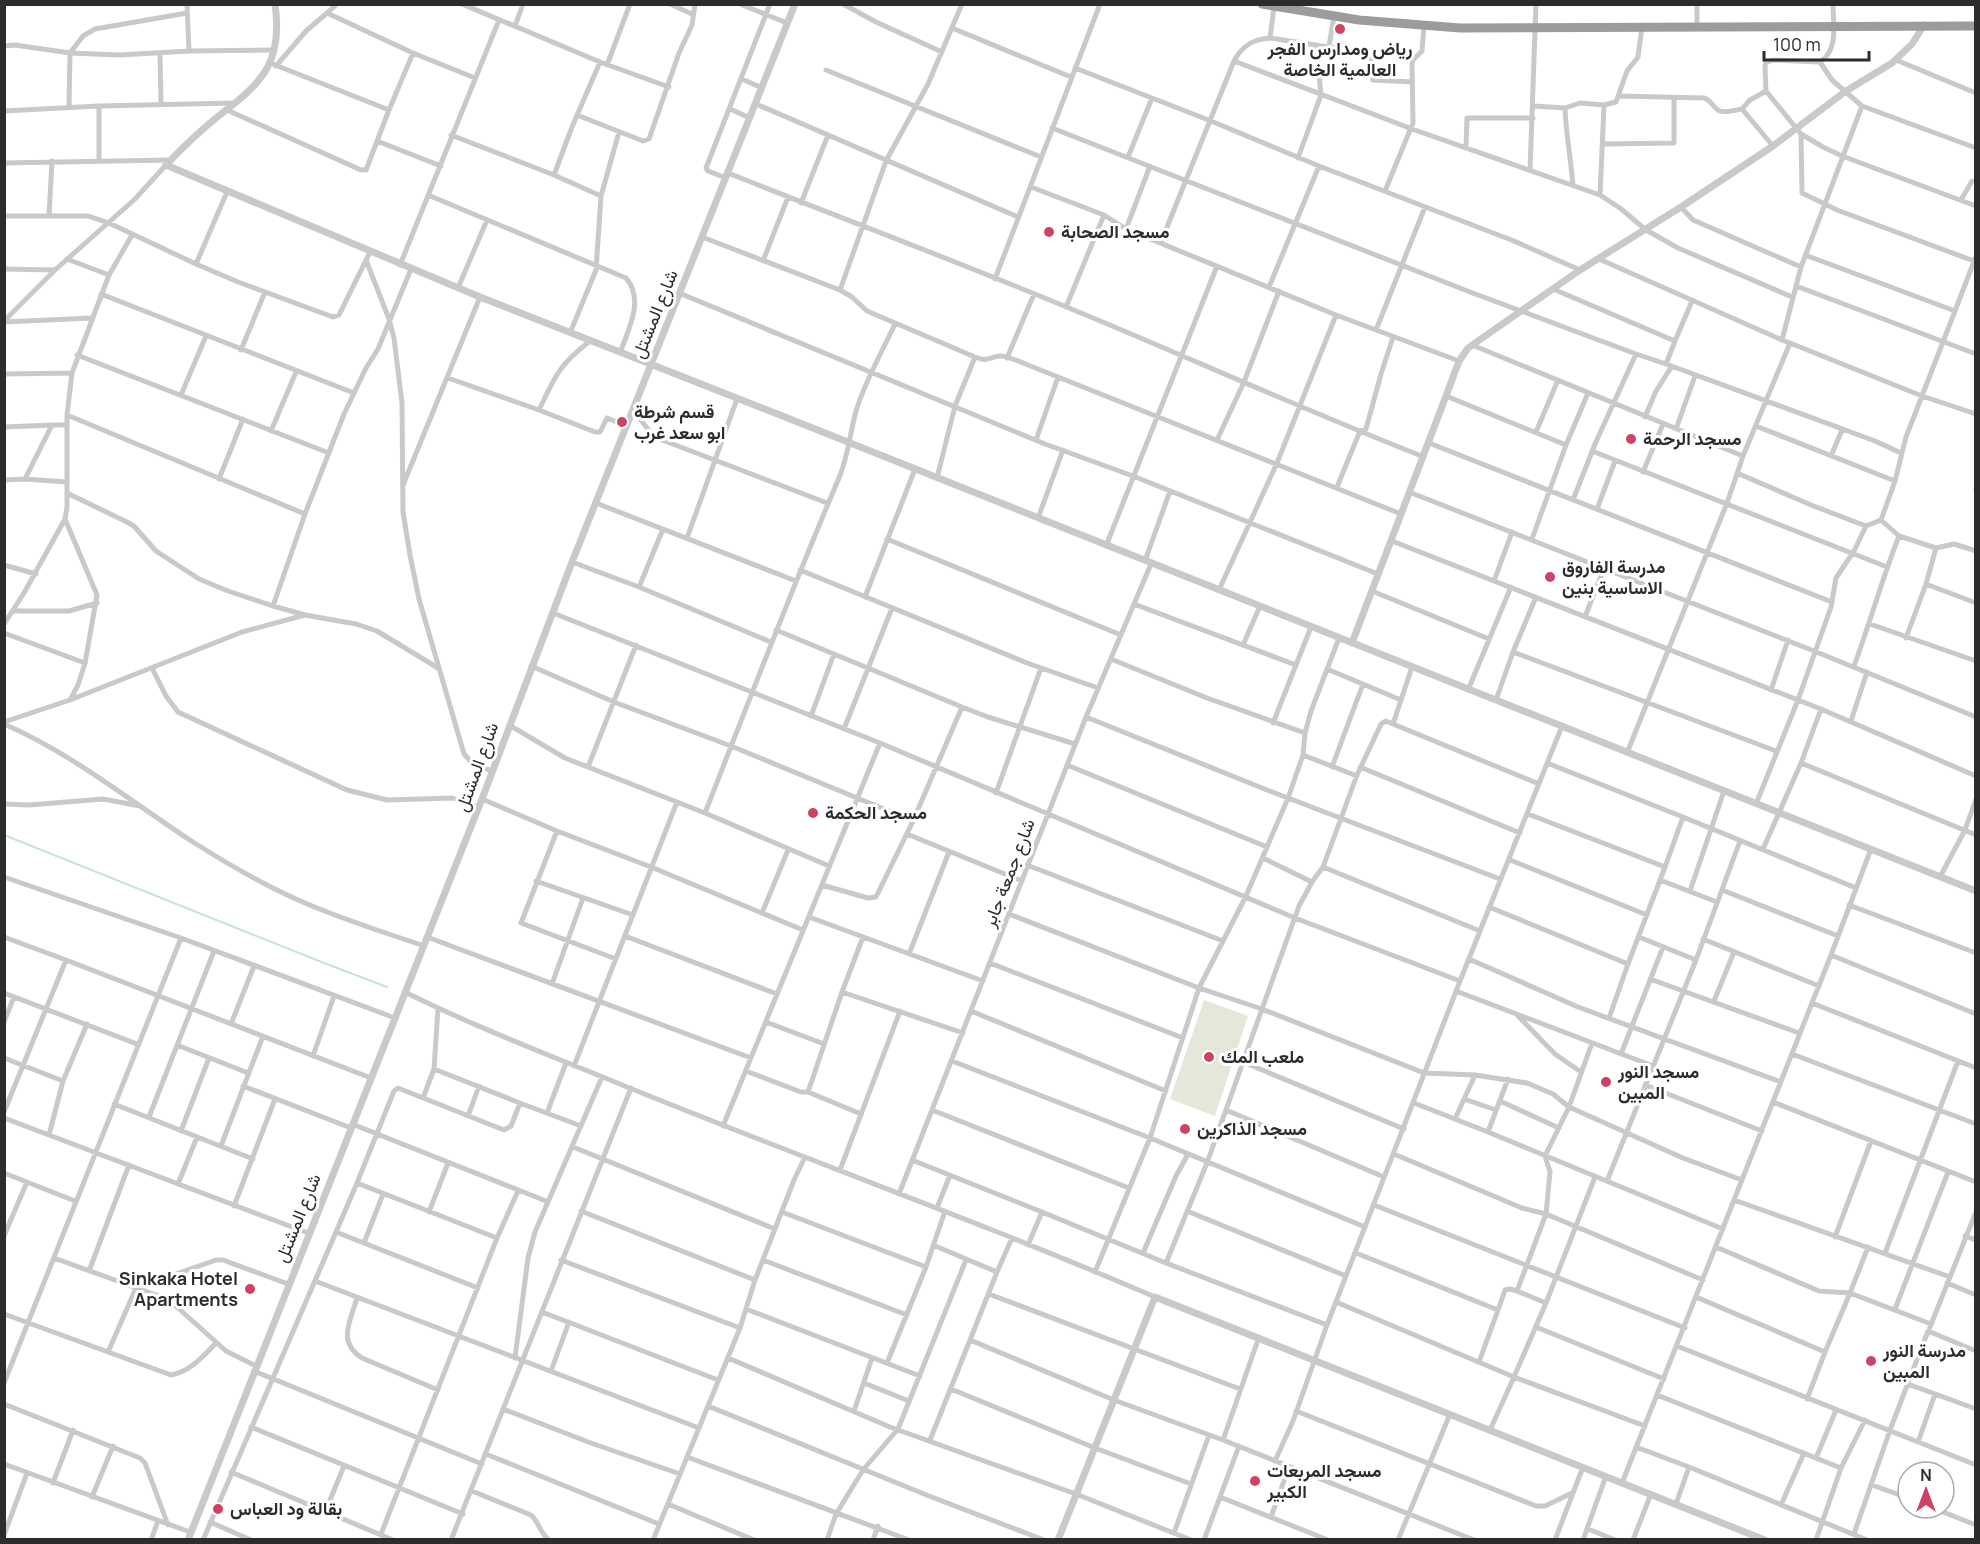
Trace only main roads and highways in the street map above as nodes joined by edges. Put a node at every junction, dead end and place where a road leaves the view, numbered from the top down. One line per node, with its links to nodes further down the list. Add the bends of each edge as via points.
1 (1262, 4): 2 (highway, via 1424,27 1486,29)
2 (1976, 26)

